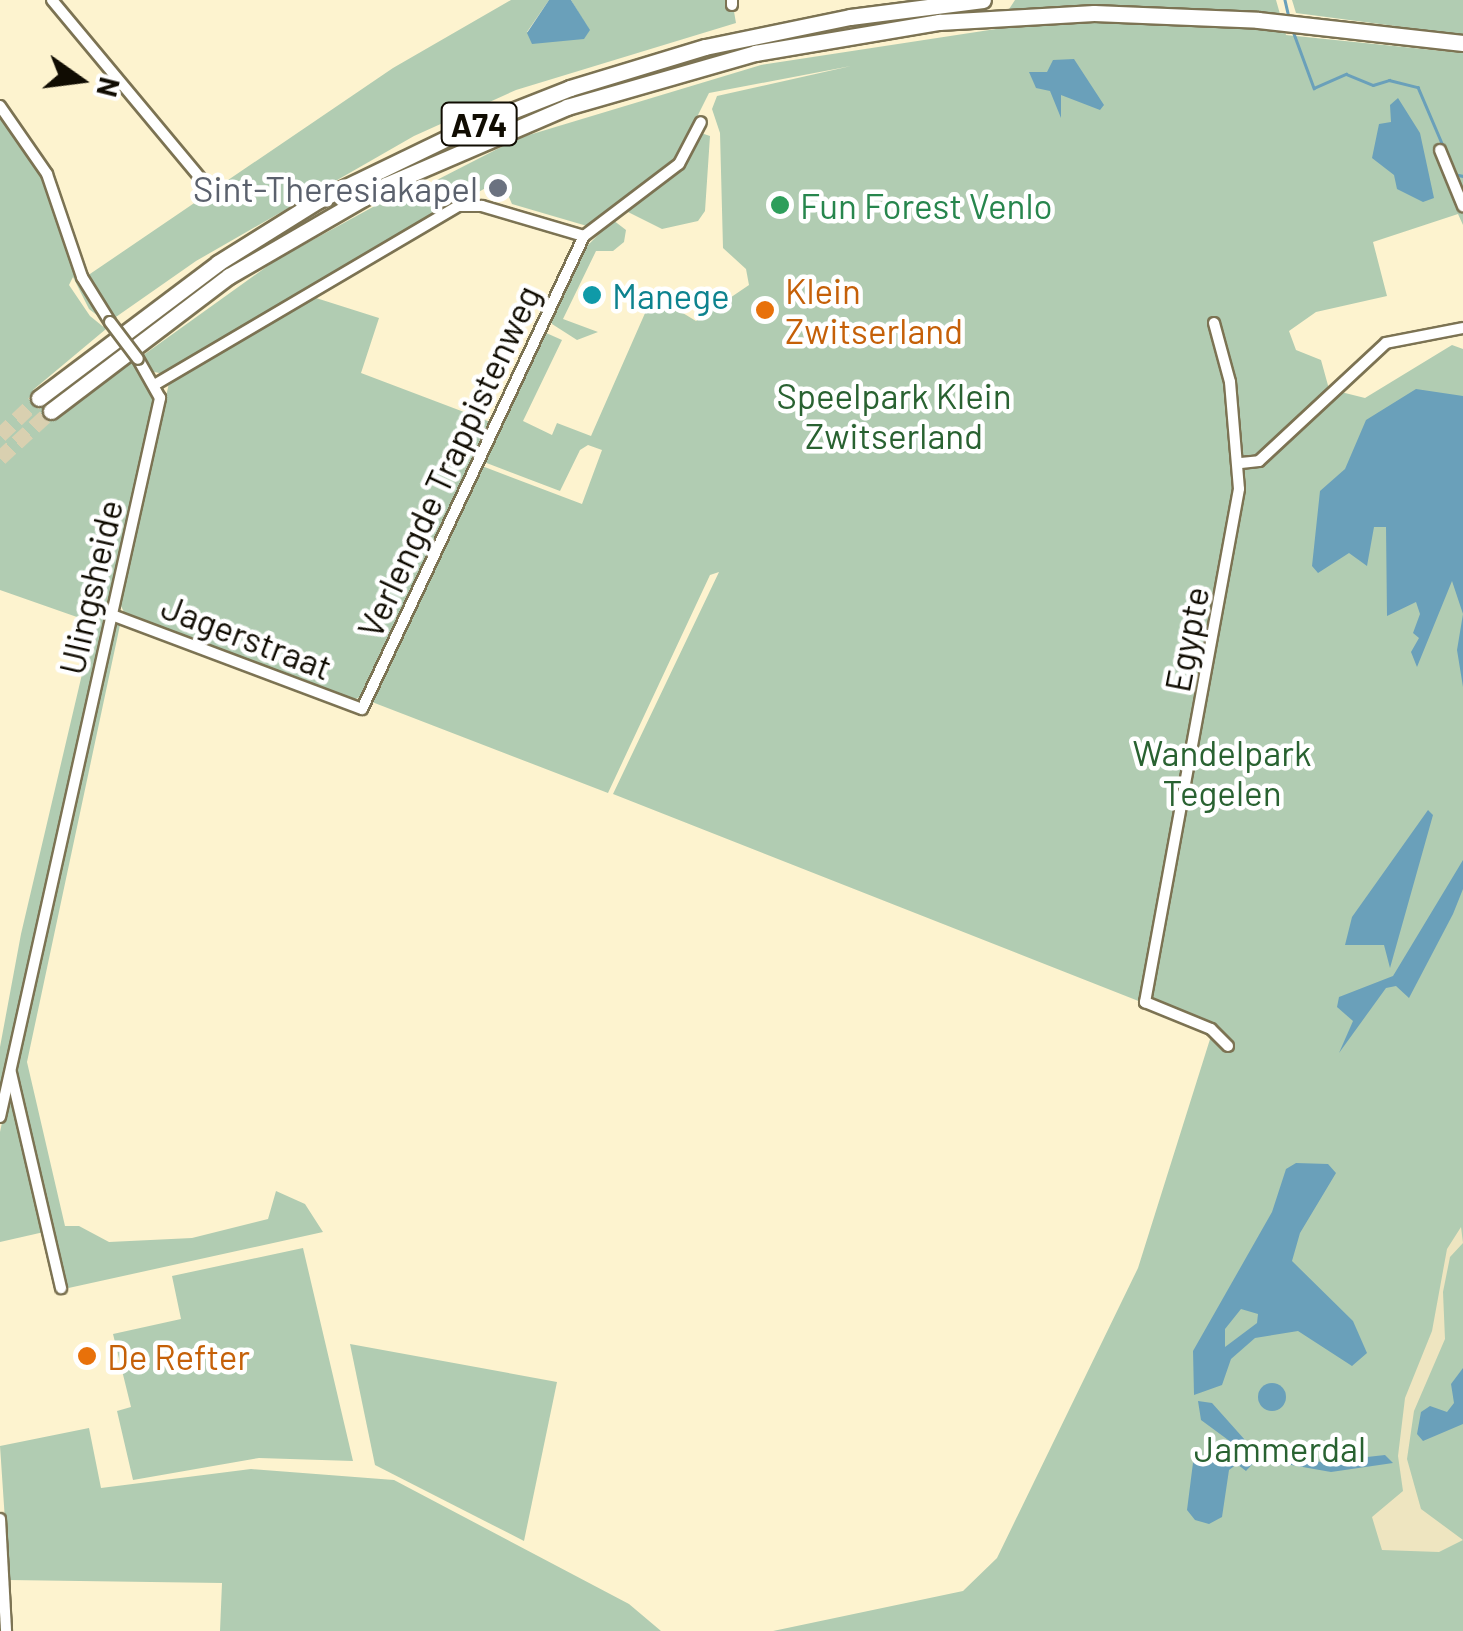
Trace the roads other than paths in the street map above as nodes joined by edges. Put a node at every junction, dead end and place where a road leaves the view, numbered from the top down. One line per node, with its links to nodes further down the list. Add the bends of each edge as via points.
1 (52, 0): 7 (street)
2 (983, 0): 3 (highway, A74, via 850,17 705,47 570,88 466,129 320,200 218,263 45,404 324,217 467,148 594,98 754,53 939,22 1094,13 1258,20)
3 (1463, 43)
4 (0, 106): 12 (street, bridge, via 47,174 82,278)
5 (700, 122): 9 (street, via 679,164)
6 (1440, 150): 8 (street)
7 (208, 187)
8 (1463, 206)
9 (584, 236): 12 (street, via 482,206 458,206); 15 (street, Verlengde Trappistenweg)
10 (1214, 322): 13 (street, Egypte)
11 (1463, 328): 13 (street, via 1386,344 1259,460)
12 (156, 384): 14 (street, Ulingsheide, via 160,398)
13 (1242, 464): 16 (street, Egypte, via 1214,652 1145,1002 1211,1028)
14 (112, 615): 15 (street, Jagerstraat); 17 (street, Ulingsheide)
15 (362, 709)
16 (1228, 1046)
17 (10, 1073): 18 (street, Ulingsheide); 19 (street)
18 (0, 1117)
19 (61, 1288)
20 (0, 1519): 21 (street)
21 (6, 1631)

